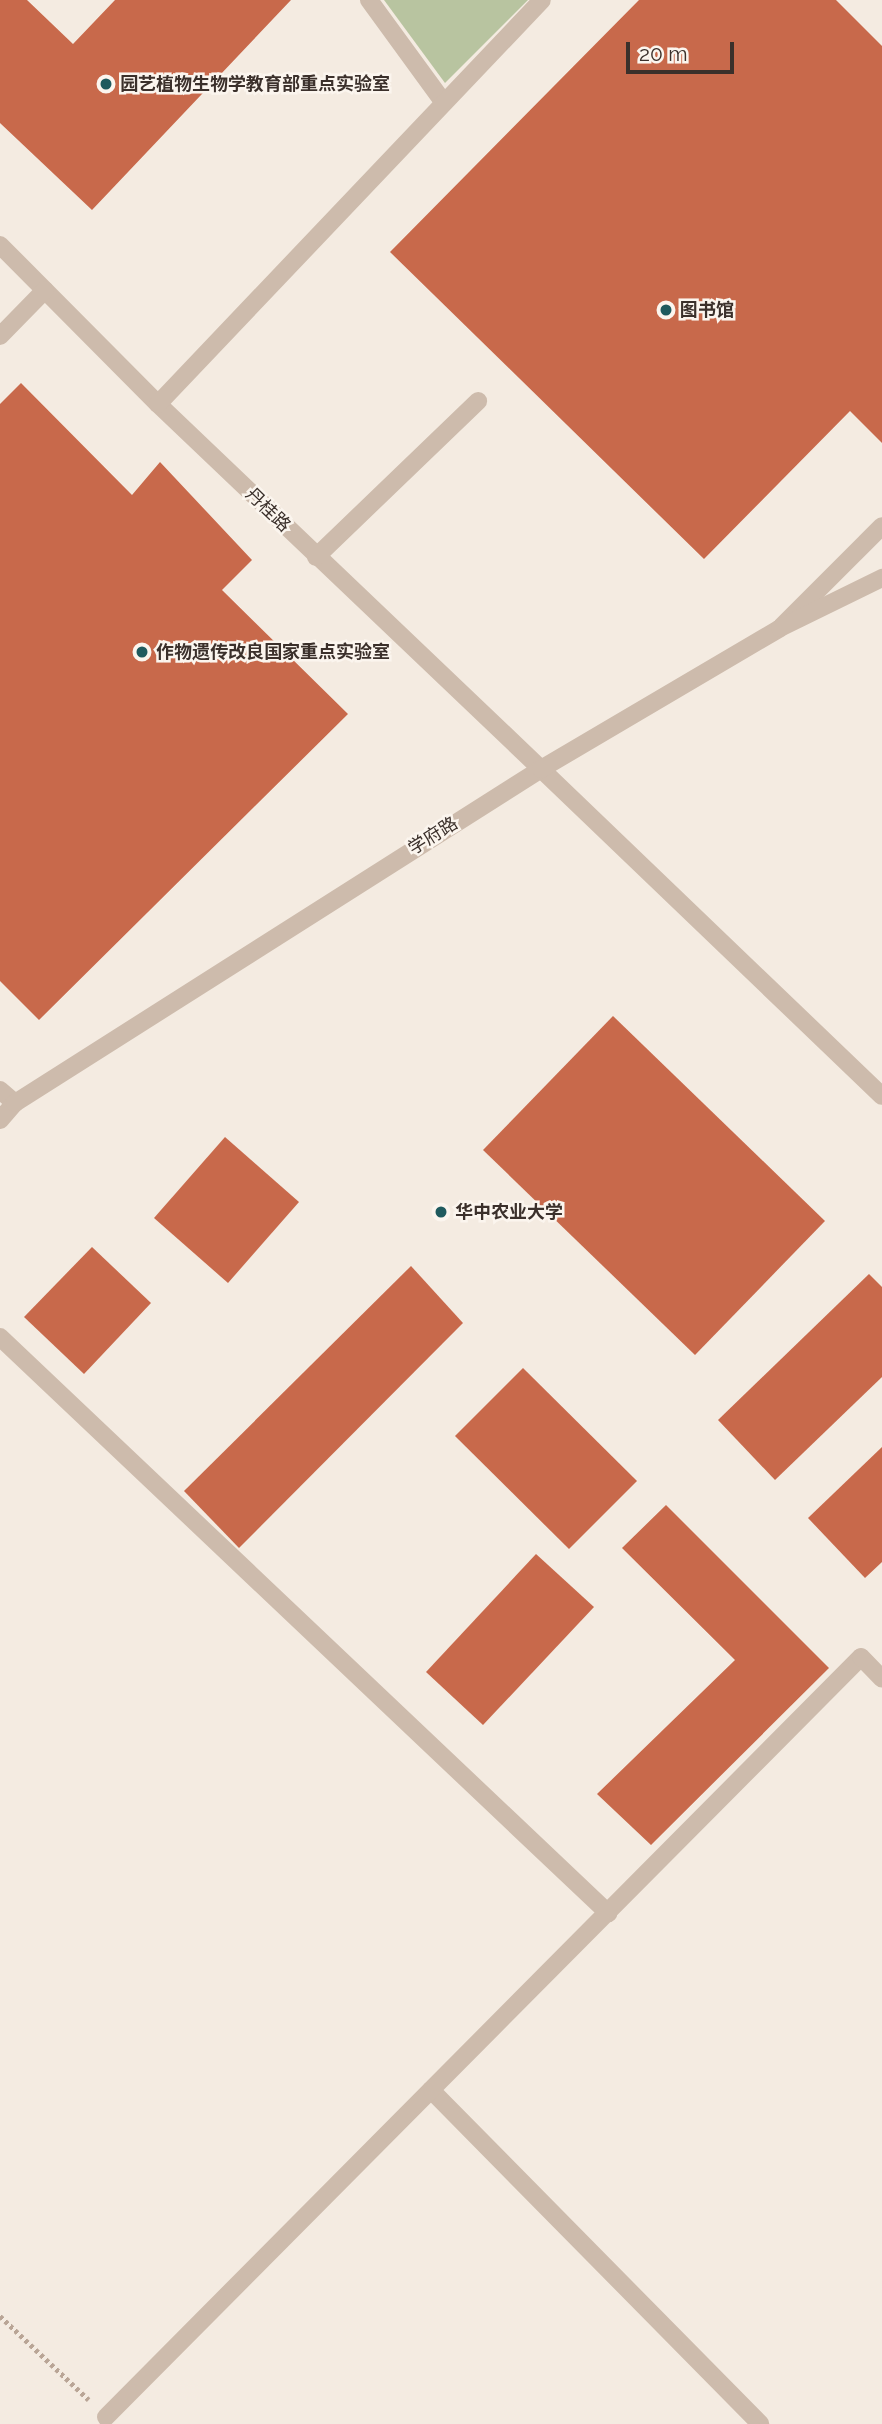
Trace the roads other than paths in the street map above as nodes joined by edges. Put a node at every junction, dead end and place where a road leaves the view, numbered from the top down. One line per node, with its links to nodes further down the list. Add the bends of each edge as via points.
1 (369, 0): 3 (street)
2 (542, 0): 3 (street)
3 (444, 103): 8 (street)
4 (0, 245): 5 (street, 丹桂路)
5 (45, 290): 6 (street); 8 (street, 丹桂路)
6 (0, 336)
7 (478, 401): 10 (street)
8 (158, 404): 10 (street, 丹桂路)
9 (882, 526): 12 (street)
10 (316, 556): 13 (street, 丹桂路)
11 (882, 578): 12 (street, 学府路)
12 (780, 628): 13 (street, 学府路)
13 (541, 769): 15 (street, 丹桂路); 16 (street, 学府路)
14 (0, 1090): 16 (street)
15 (882, 1096)
16 (15, 1103): 17 (street, 学府路)
17 (0, 1119)
18 (0, 1338): 20 (street)
19 (882, 1679): 20 (street, via 861,1657)
20 (608, 1913): 21 (street)
21 (431, 2090): 22 (street); 23 (street)
22 (106, 2417)
23 (760, 2424)

